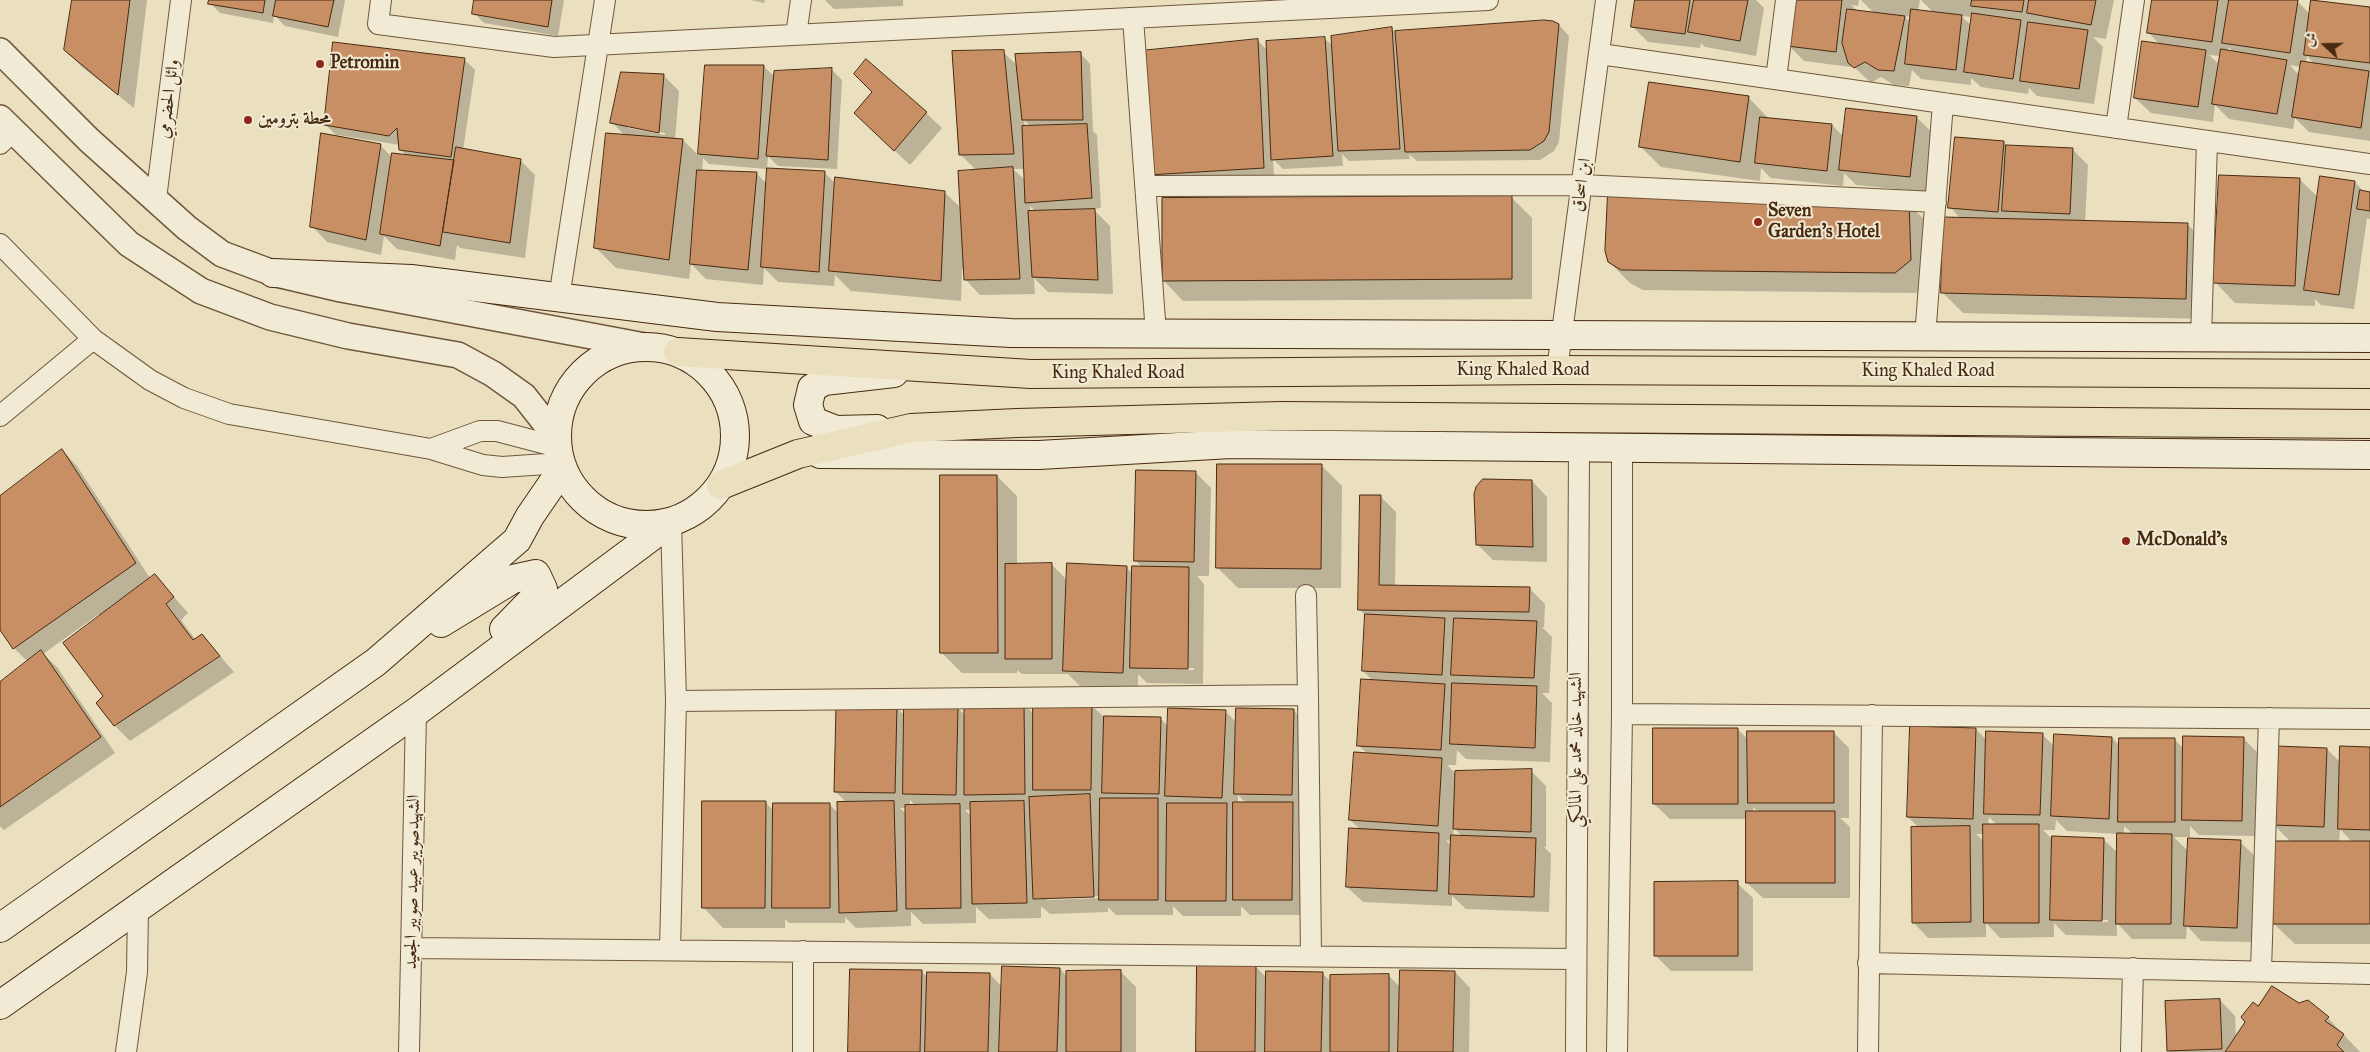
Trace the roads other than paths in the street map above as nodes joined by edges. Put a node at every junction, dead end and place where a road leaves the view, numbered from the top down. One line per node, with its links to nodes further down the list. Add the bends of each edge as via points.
1 (181, 0): 23 (street, وائل الحضرمي)
2 (381, 0): 12 (street, via 378,24 554,48)
3 (606, 0): 12 (street)
4 (801, 0): 11 (street)
5 (1488, 0): 9 (street)
6 (1606, 0): 14 (street, ابن اسحاق)
7 (1786, 0): 15 (street)
8 (2134, 0): 17 (street)
9 (1400, 2): 10 (street)
10 (1133, 18): 11 (street); 22 (street)
11 (796, 35): 12 (street)
12 (600, 45): 27 (street)
13 (0, 51): 23 (street, via 88,140)
14 (1600, 54): 15 (street); 21 (street, ابن اسحاق)
15 (1776, 79): 16 (street)
16 (1943, 103): 17 (street); 24 (street)
17 (2116, 128): 19 (street)
18 (4, 131): 45 (street, via 129,244 201,291 270,317 348,336 458,355 524,396)
19 (2206, 141): 20 (street); 31 (street)
20 (2370, 164)
21 (1582, 185): 22 (street); 24 (street); 29 (street, ابن اسحاق)
22 (1146, 186): 28 (street)
23 (156, 199): 26 (street, via 222,254)
24 (1936, 202): 30 (street)
25 (0, 244): 33 (street)
26 (273, 272): 27 (main road, via 411,279); 34 (street, via 341,289)
27 (558, 298): 28 (main road, via 717,317 1011,333)
28 (1156, 334): 29 (main road)
29 (1562, 334): 30 (main road); 37 (street, ابن اسحاق)
30 (1924, 337): 31 (main road)
31 (2201, 338): 32 (main road)
32 (2370, 338)
33 (94, 339): 39 (street); 42 (street, via 150,380 184,398 229,414)
34 (650, 347): 35 (main road); 45 (main road, via 621,350 595,363 575,384 562,410)
35 (678, 352): 36 (main road, King Khaled Road); 48 (main road, via 701,365 719,384 731,408 736,434 732,460)
36 (925, 369): 37 (main road, King Khaled Road, via 1031,374); 41 (main road, via 824,381 812,388 808,405 813,421 836,430)
37 (1557, 370): 38 (main road, King Khaled Road)
38 (2370, 374)
39 (0, 416)
40 (2370, 424): 41 (main road, via 1281,416)
41 (910, 428): 46 (main road)
42 (431, 449): 45 (street, via 483,465 502,467); 45 (street, via 480,431 497,430)
43 (1578, 449): 44 (main road); 46 (main road, via 1231,444 1039,455); 65 (street, الشهيد خالد محمد على المالكي)
44 (1622, 449): 47 (main road); 55 (street)
45 (560, 454): 49 (main road, via 576,491 595,510 619,521 645,526); 51 (main road, via 517,540)
46 (798, 454): 48 (main road)
47 (2370, 455)
48 (721, 485): 49 (main road, via 708,501)
49 (671, 522): 53 (street); 54 (main road)
50 (1306, 595): 52 (street)
51 (376, 662): 54 (main road, via 513,579 536,574 543,589); 60 (main road)
52 (1308, 696): 53 (street); 64 (street)
53 (676, 702): 62 (street)
54 (416, 712): 59 (main road); 61 (street, الشهيدصويبر عبيد صوبير الجعيد)
55 (1622, 714): 56 (street); 75 (street)
56 (1872, 715): 57 (street); 66 (street)
57 (2269, 718): 58 (street); 68 (street)
58 (2370, 719)
59 (138, 908): 70 (main road); 71 (street, via 137,972)
60 (0, 928)
61 (412, 948): 62 (street); 72 (street, الشهيدصويبر عبيد صوبير الجعيد)
62 (670, 950): 63 (street)
63 (803, 951): 64 (street); 73 (street)
64 (1311, 956): 65 (street)
65 (1576, 959): 74 (street, الشهيد خالد محمد على المالكي)
66 (1868, 962): 67 (street); 76 (street)
67 (2133, 968): 68 (street); 77 (street)
68 (2261, 971): 69 (street)
69 (2370, 974)
70 (0, 1005)
71 (126, 1052)
72 (410, 1052)
73 (804, 1052)
74 (1576, 1052)
75 (1617, 1052)
76 (1868, 1052)
77 (2131, 1052)

